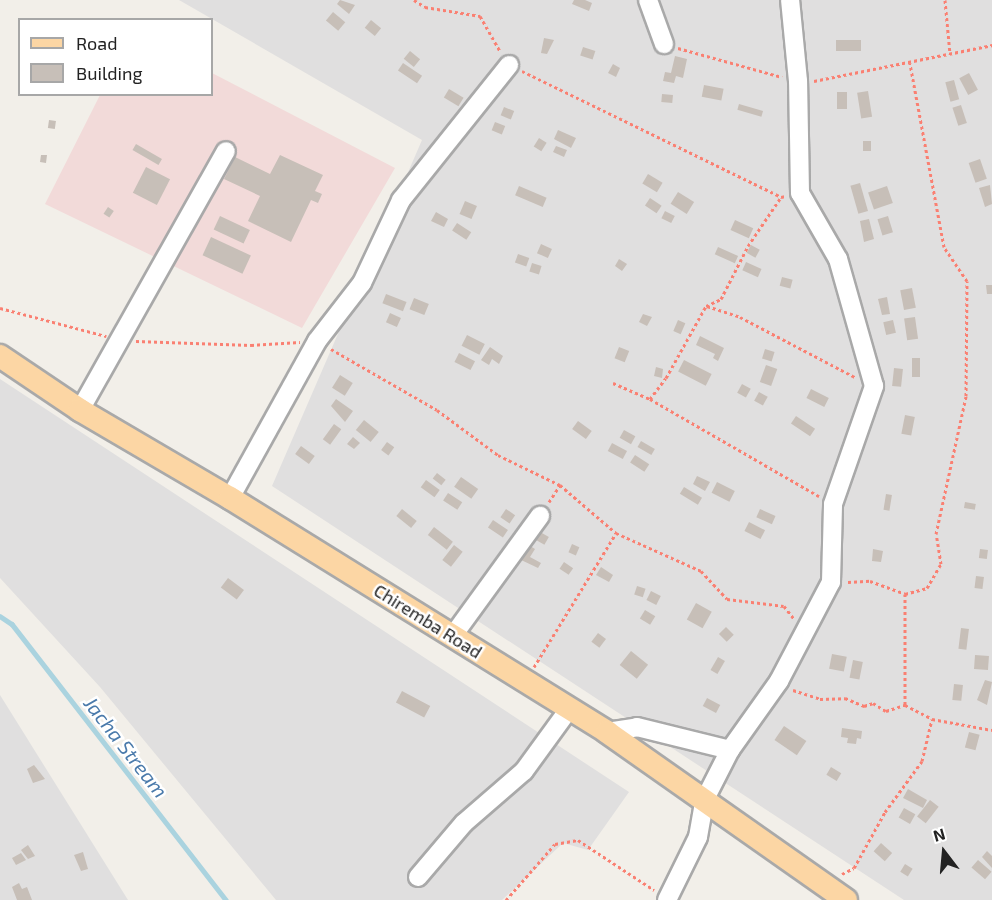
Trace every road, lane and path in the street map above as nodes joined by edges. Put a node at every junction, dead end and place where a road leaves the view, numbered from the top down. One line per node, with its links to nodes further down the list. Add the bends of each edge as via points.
1 (414, 0): 9 (path, via 425,6 480,16)
2 (648, 0): 5 (street)
3 (790, 0): 10 (street)
4 (945, 0): 7 (path)
5 (664, 44): 10 (path)
6 (992, 45): 7 (path)
7 (950, 54): 8 (path)
8 (910, 63): 10 (path); 29 (path, via 944,247 967,282 966,396 936,534 940,564 927,588)
9 (508, 65): 13 (path); 17 (street, via 401,200 362,283)
10 (798, 81): 12 (street)
11 (226, 151): 16 (street)
12 (800, 193): 13 (path); 20 (street, via 838,259)
13 (781, 197): 14 (path, via 748,246 721,299)
14 (706, 306): 20 (path, via 740,317); 21 (path)
15 (0, 308): 16 (path)
16 (122, 340): 17 (path, via 251,345); 22 (street)
17 (317, 341): 23 (path, via 436,410 498,455); 24 (street)
18 (0, 357): 22 (main road, Chiremba Road)
19 (613, 383): 21 (path)
20 (874, 386): 25 (street)
21 (650, 399): 25 (path)
22 (80, 410): 24 (main road, Chiremba Road)
23 (560, 485): 26 (path); 27 (path)
24 (230, 498): 31 (main road, Chiremba Road)
25 (833, 504): 28 (street)
26 (540, 516): 31 (street)
27 (616, 533): 30 (path, via 701,571 727,599 784,606); 32 (path)
28 (831, 582): 29 (path, via 870,581); 30 (street)
29 (905, 594): 34 (path)
30 (805, 633): 33 (street)
31 (452, 637): 32 (main road, Chiremba Road)
32 (526, 681): 35 (main road, Chiremba Road)
33 (779, 681): 34 (path, via 796,692 820,699 845,698 864,706 873,703 886,711); 39 (street)
34 (905, 705): 36 (path)
35 (569, 709): 38 (main road, Chiremba Road); 41 (street, via 524,771 464,823)
36 (932, 719): 37 (path); 42 (path, via 922,761 885,812 854,868)
37 (992, 729)
38 (606, 732): 39 (street, via 638,727); 40 (main road, Chiremba Road)
39 (730, 750): 40 (street)
40 (705, 799): 42 (main road, Chiremba Road); 43 (street, via 698,837)
41 (417, 877)
42 (823, 884): 45 (main road, Chiremba Road)
43 (668, 899): 44 (path, via 578,840 555,844)
44 (506, 900)
45 (846, 900)

